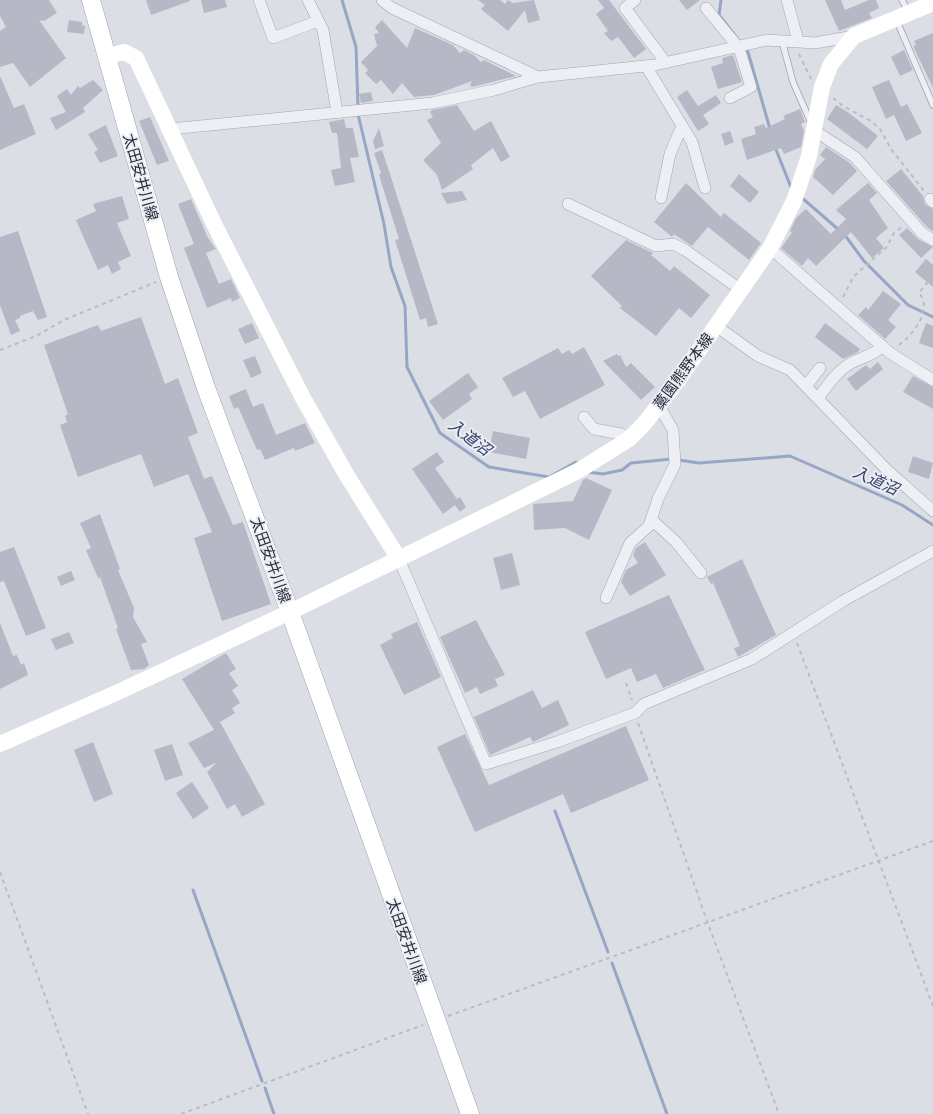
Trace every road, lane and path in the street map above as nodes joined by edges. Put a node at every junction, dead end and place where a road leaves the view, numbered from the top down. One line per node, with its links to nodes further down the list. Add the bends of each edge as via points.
1 (92, 0): 15 (main road, 太田安井川線)
2 (259, 0): 10 (street, via 273,38)
3 (308, 0): 10 (street)
4 (382, 0): 18 (street, via 392,8)
5 (635, 0): 16 (street, via 625,8)
6 (787, 0): 13 (street)
7 (933, 3): 9 (main road, 藁園熊野本線)
8 (706, 8): 14 (street)
9 (902, 10): 11 (main road, 藁園熊野本線); 21 (lane)
10 (318, 21): 22 (street, via 323,30)
11 (854, 36): 13 (street, via 827,42); 19 (main road, 藁園熊野本線, via 831,64)
12 (782, 41): 13 (street); 14 (street, via 767,40); 25 (lane, via 793,82)
13 (798, 42): 19 (path, via 798,51 807,73 814,83)
14 (739, 48): 16 (street); 20 (street, via 751,87)
15 (108, 56): 24 (main road, via 124,52 136,58); 34 (main road, 太田安井川線)
16 (666, 63): 17 (street)
17 (646, 66): 18 (street); 23 (street)
18 (538, 76): 22 (street, via 494,90 432,103)
19 (822, 87): 25 (main road, 藁園熊野本線); 28 (path, via 842,106 880,129 891,149)
20 (730, 98)
21 (933, 105)
22 (337, 112): 24 (street)
23 (682, 126): 26 (street, via 692,142); 27 (street, via 670,154)
24 (170, 129): 50 (main road, via 215,226 303,398)
25 (814, 131): 30 (street, via 855,158); 32 (main road, 藁園熊野本線, via 797,194)
26 (704, 188)
27 (661, 198)
28 (932, 199)
29 (568, 204): 35 (street, via 656,246 673,244)
30 (911, 219): 31 (street, via 922,233); 36 (path, via 894,233 886,248 854,276 846,293)
31 (933, 240)
32 (770, 248): 35 (main road, 藁園熊野本線); 36 (street)
33 (933, 275): 38 (path, via 919,293 927,305 915,334)
34 (169, 277): 39 (path); 53 (main road, 太田安井川線, via 206,388)
35 (741, 290): 37 (main road, 藁園熊野本線)
36 (834, 305): 38 (street)
37 (716, 326): 42 (street, via 758,356 790,370); 44 (main road, 藁園熊野本線)
38 (886, 349): 41 (street); 43 (street, via 850,363)
39 (0, 350)
40 (820, 368): 42 (street)
41 (933, 380)
42 (806, 386): 43 (street)
43 (818, 398): 47 (street, via 886,470)
44 (659, 406): 46 (main road, 藁園熊野本線); 48 (street, via 673,430 675,460)
45 (584, 417): 46 (street, via 594,429 621,434)
46 (629, 440): 50 (main road, 藁園熊野本線, via 582,469)
47 (933, 511)
48 (652, 520): 51 (street, via 676,542); 52 (street, via 630,543)
49 (933, 551): 54 (street)
50 (399, 559): 53 (main road, 藁園熊野本線); 56 (street, via 486,764)
51 (701, 573)
52 (606, 598)
53 (290, 612): 57 (main road, 藁園熊野本線); 63 (main road, 太田安井川線)
54 (793, 632): 56 (street, via 752,659 644,704); 59 (path)
55 (626, 683): 56 (path)
56 (635, 713): 61 (path)
57 (0, 744)
58 (933, 841): 59 (path)
59 (880, 860): 61 (path); 62 (path)
60 (0, 872): 64 (path)
61 (707, 920): 63 (path); 67 (path)
62 (933, 1006)
63 (435, 1020): 65 (path); 66 (main road, 太田安井川線)
64 (88, 1114)
65 (181, 1114)
66 (470, 1114)
67 (779, 1114)

